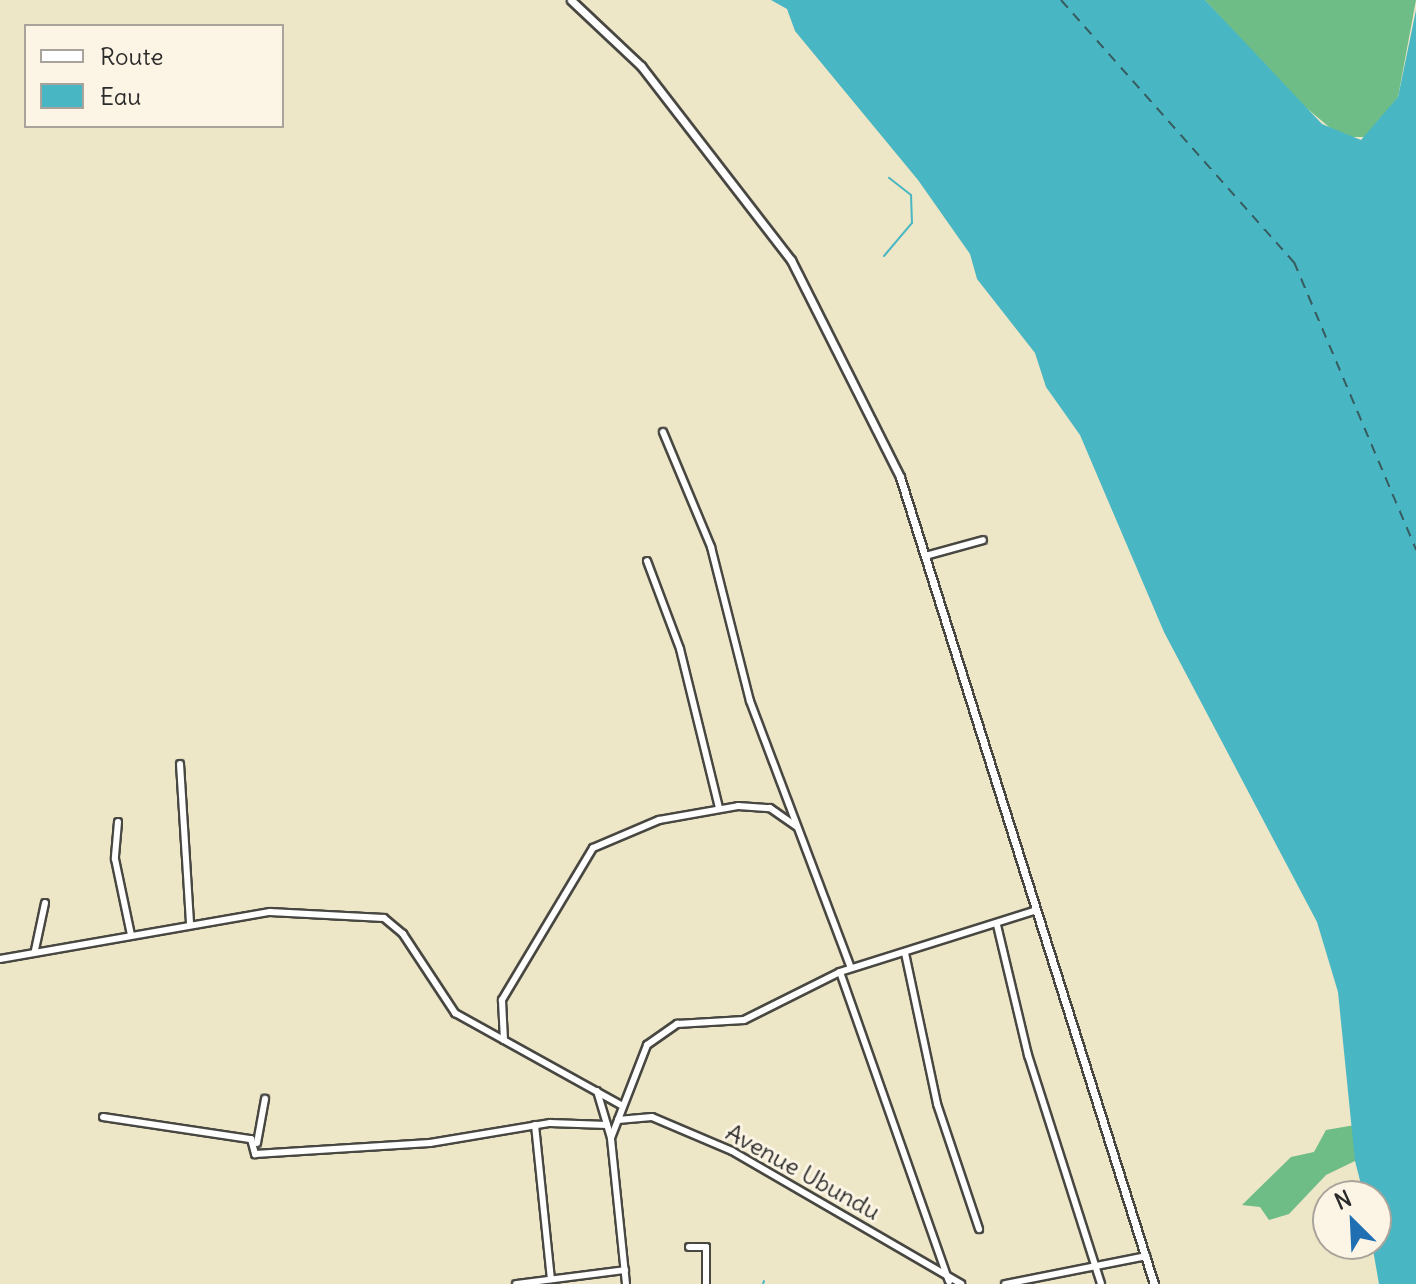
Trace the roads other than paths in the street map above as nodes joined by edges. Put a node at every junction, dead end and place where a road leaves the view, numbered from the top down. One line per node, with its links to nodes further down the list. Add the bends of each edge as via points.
1 (571, 0): 4 (street, via 641,66 791,260 900,477)
2 (663, 432): 9 (street, via 711,547 750,701)
3 (983, 540): 4 (street)
4 (925, 556): 11 (street)
5 (647, 561): 7 (street, via 680,649)
6 (180, 764): 12 (street)
7 (719, 808): 9 (street, via 770,808); 20 (street, via 659,820 593,848 502,1000)
8 (118, 822): 14 (street, via 115,859)
9 (799, 829): 18 (street)
10 (45, 903): 15 (street)
11 (1034, 911): 13 (street); 32 (street)
12 (190, 925): 14 (street); 20 (street, via 285,911 384,918 403,934 450,1008)
13 (997, 925): 16 (street); 33 (street, via 1026,1050)
14 (131, 935): 15 (street)
15 (35, 950): 17 (street)
16 (905, 953): 18 (street); 30 (street, via 937,1104)
17 (0, 959)
18 (851, 968): 19 (street)
19 (840, 972): 23 (street, via 744,1020 692,1020 662,1031 647,1045); 37 (street)
20 (504, 1040): 21 (street)
21 (597, 1091): 23 (street); 27 (street)
22 (265, 1099): 29 (street)
23 (623, 1106): 25 (street)
24 (103, 1117): 29 (street, via 199,1128)
25 (618, 1120): 28 (street); 37 (street, Avenue Ubundu, via 652,1117 732,1151)
26 (535, 1125): 27 (street); 29 (street, via 430,1143 346,1144 322,1153 255,1154); 36 (street)
27 (607, 1125): 28 (street)
28 (611, 1138): 34 (street)
29 (257, 1143)
30 (979, 1229)
31 (689, 1247): 40 (street, via 706,1247)
32 (1146, 1256): 33 (street); 45 (street)
33 (1095, 1267): 35 (street); 44 (street)
34 (625, 1270): 36 (street); 39 (street)
35 (1050, 1276): 42 (street); 43 (street)
36 (551, 1279): 38 (street)
37 (950, 1283): 41 (street, Avenue Ubundu)
38 (516, 1284)
39 (626, 1284)
40 (706, 1284)
41 (961, 1284)
42 (1005, 1284)
43 (1052, 1284)
44 (1101, 1284)
45 (1154, 1284)

